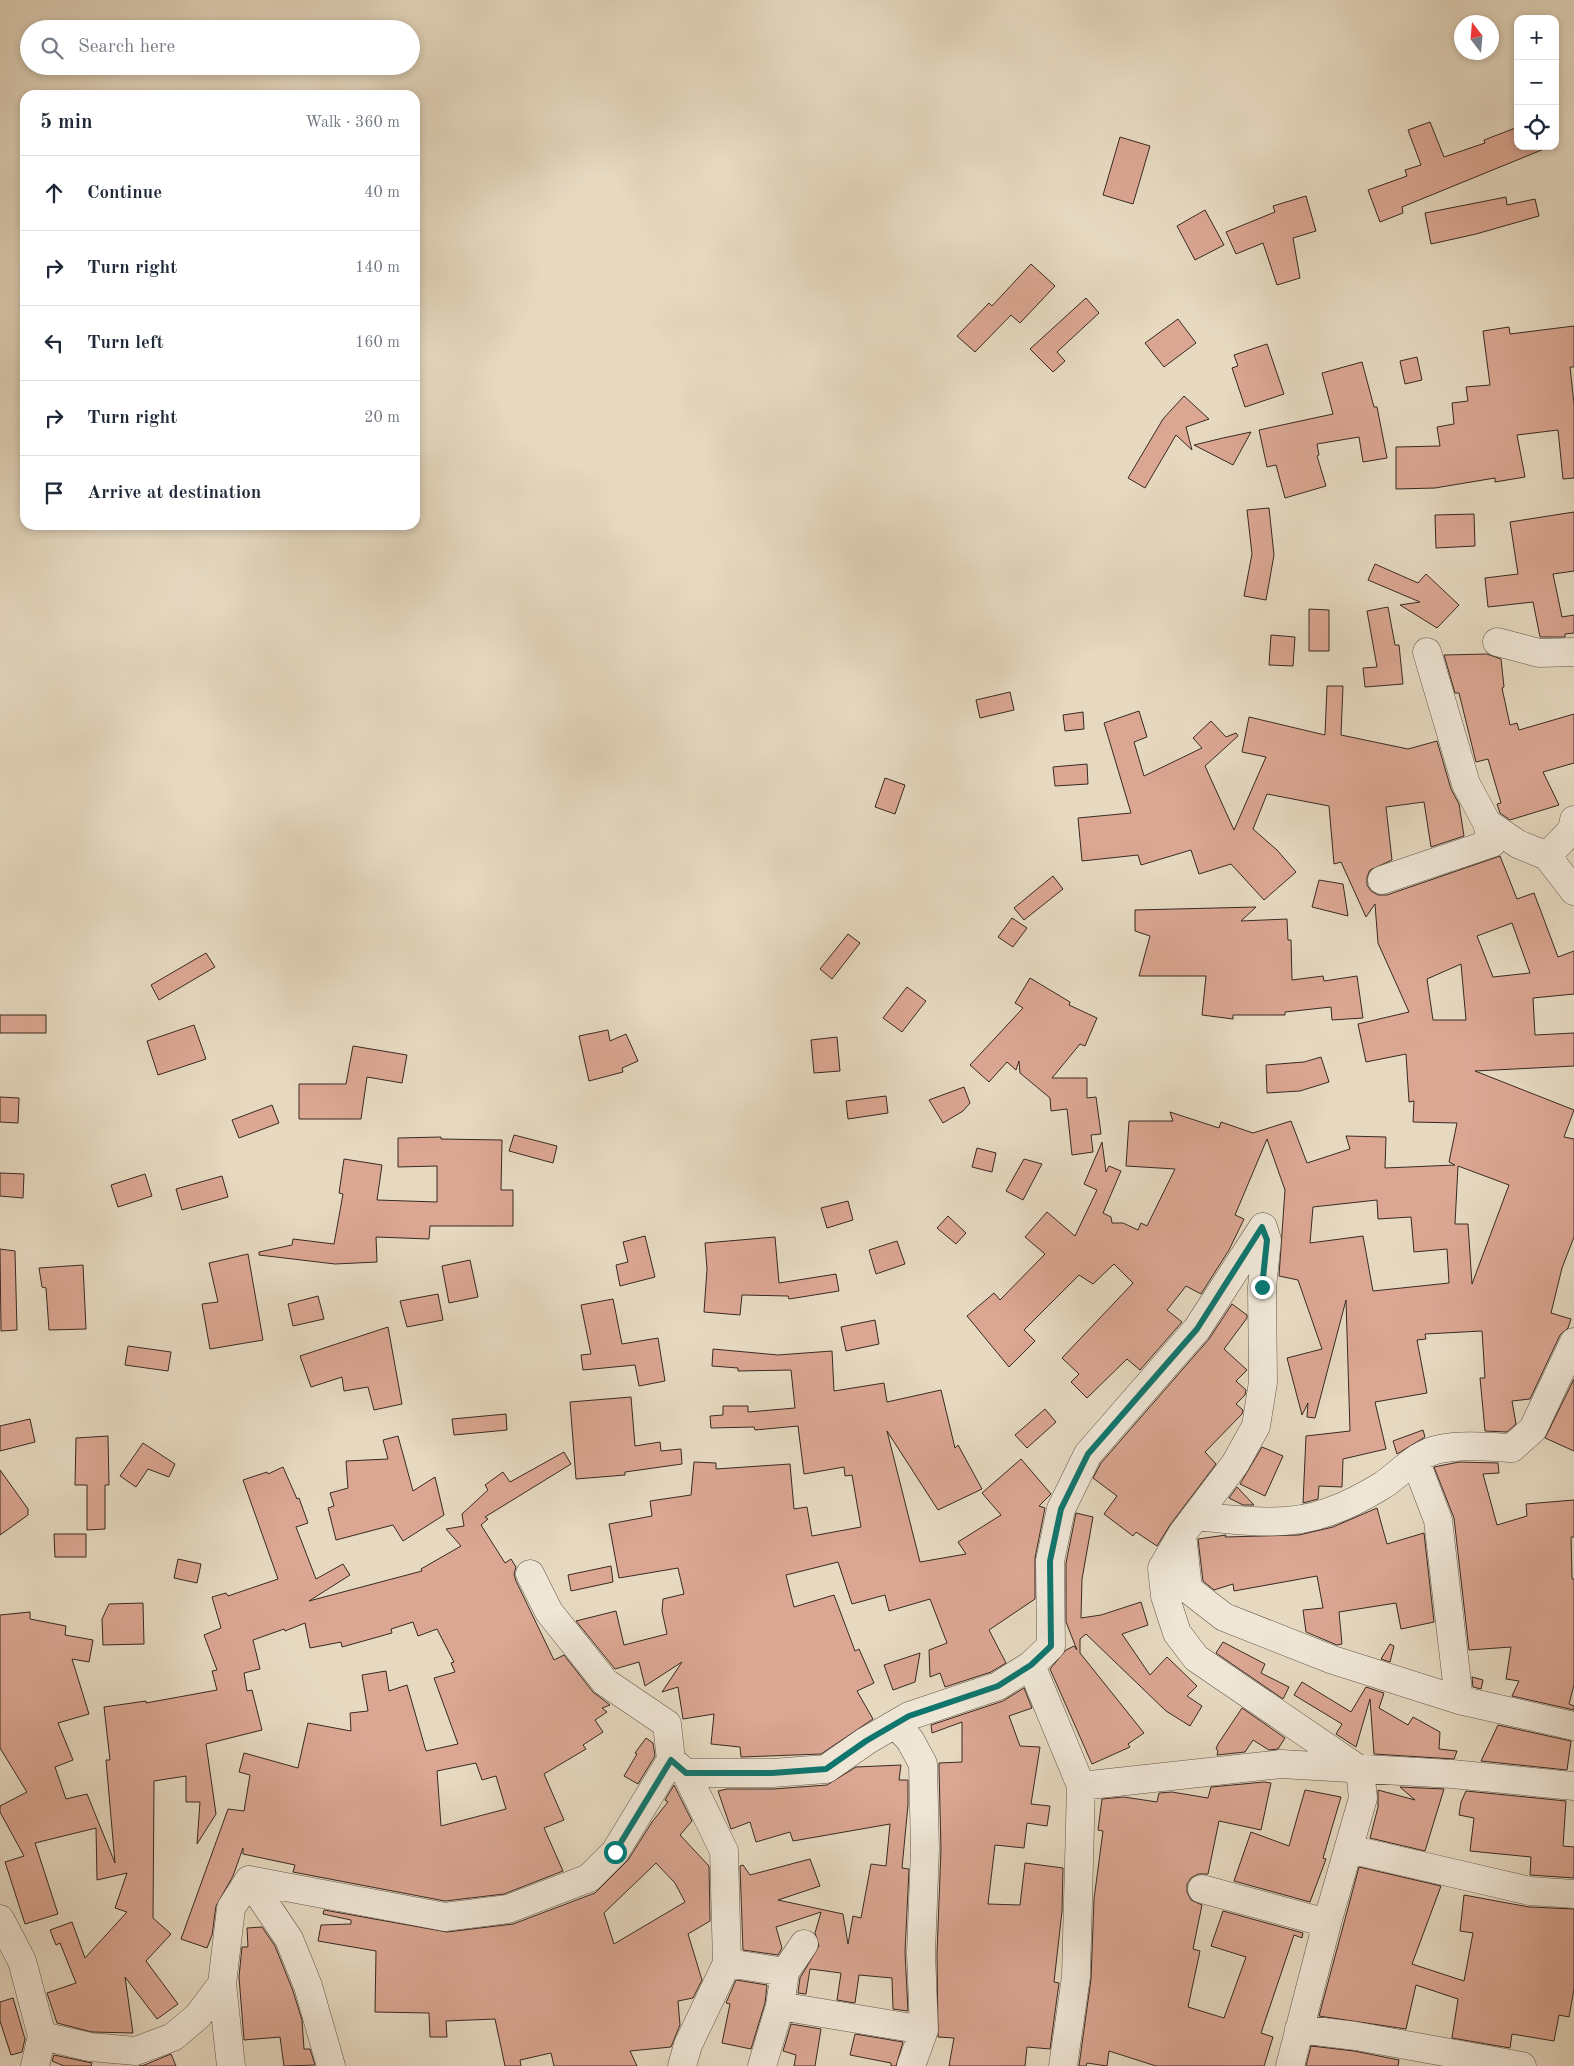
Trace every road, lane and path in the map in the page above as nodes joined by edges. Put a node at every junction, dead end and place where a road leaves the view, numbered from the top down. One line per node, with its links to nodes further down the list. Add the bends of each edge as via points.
1 (1497, 642): 3 (street, via 1538,653)
2 (1427, 652): 5 (street, via 1466,784)
3 (1574, 652)
4 (1574, 820): 6 (street, via 1572,830)
5 (1487, 823): 6 (street, via 1518,844); 7 (street, via 1492,844)
6 (1547, 856): 8 (street)
7 (1382, 880)
8 (1574, 891)
9 (1574, 1342): 10 (street, via 1533,1429 1512,1448 1475,1445 1438,1449)
10 (1415, 1460): 11 (street, via 1382,1486 1328,1512 1282,1521); 14 (street, via 1438,1520)
11 (1189, 1525): 13 (street, via 1235,1464 1256,1426 1263,1382 1262,1287 1267,1240 1262,1227 1197,1329 1088,1454 1061,1509 1050,1561 1051,1646); 14 (street, via 1188,1589 1224,1617 1334,1660); 18 (street, via 1162,1568 1165,1596 1177,1633 1196,1658)
12 (530, 1574): 17 (street, via 549,1612 606,1682 667,1724)
13 (1031, 1665): 15 (street, via 998,1686 909,1716); 19 (street)
14 (1459, 1700): 16 (street)
15 (896, 1725): 17 (street, via 826,1769 772,1773); 33 (street, via 910,1740 923,1764 921,1953)
16 (1574, 1726)
17 (678, 1766): 22 (street, via 615,1852 589,1878 508,1909 445,1917); 28 (street, via 724,1851)
18 (1360, 1770): 19 (street, via 1281,1764); 20 (street, via 1452,1774); 21 (street, via 1363,1798)
19 (1081, 1786): 41 (street, via 1076,1977)
20 (1574, 1786)
21 (1349, 1849): 24 (street, via 1530,1891); 26 (street)
22 (248, 1880): 30 (street, via 231,1908); 37 (street, via 289,1939 308,1986)
23 (1202, 1889): 26 (street)
24 (1574, 1894)
25 (0, 1919): 34 (street, via 22,1961)
26 (1326, 1923): 32 (street)
27 (804, 1944): 29 (street)
28 (727, 1963): 29 (street); 38 (street, via 688,2045)
29 (785, 1972): 31 (street)
30 (222, 1984): 34 (street, via 198,2016 173,2037 136,2052 90,2047); 36 (street)
31 (780, 2006): 33 (street); 39 (street)
32 (1299, 2029): 42 (street); 43 (street)
33 (924, 2030): 40 (street)
34 (42, 2036): 35 (street)
35 (35, 2066)
36 (230, 2066)
37 (332, 2066)
38 (682, 2066)
39 (762, 2066)
40 (911, 2066)
41 (1063, 2066)
42 (1290, 2066)
43 (1522, 2066)

